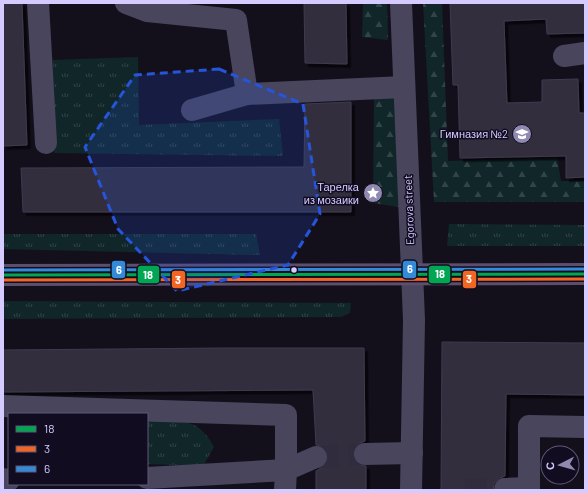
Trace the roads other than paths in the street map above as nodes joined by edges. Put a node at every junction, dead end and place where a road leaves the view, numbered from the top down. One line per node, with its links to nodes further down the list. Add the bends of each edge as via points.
1 (38, 3): 8 (street)
2 (126, 3): 4 (street)
3 (401, 3): 5 (street, Egorova street)
4 (147, 7): 6 (street, via 236,20)
5 (404, 87): 6 (street); 9 (street, Egorova street)
6 (247, 94): 7 (street)
7 (192, 110)
8 (46, 143)
9 (412, 274): 10 (main road); 11 (main road); 14 (street, Egorova street)
10 (585, 274)
11 (3, 275)
12 (3, 406): 18 (street, via 286,415)
13 (585, 427): 20 (street, via 529,426)
14 (412, 453): 15 (street); 21 (street, Egorova street)
15 (366, 454)
16 (316, 457): 18 (street)
17 (148, 478): 18 (street)
18 (285, 480)
19 (505, 489): 20 (street)
20 (529, 489)
21 (411, 490)

